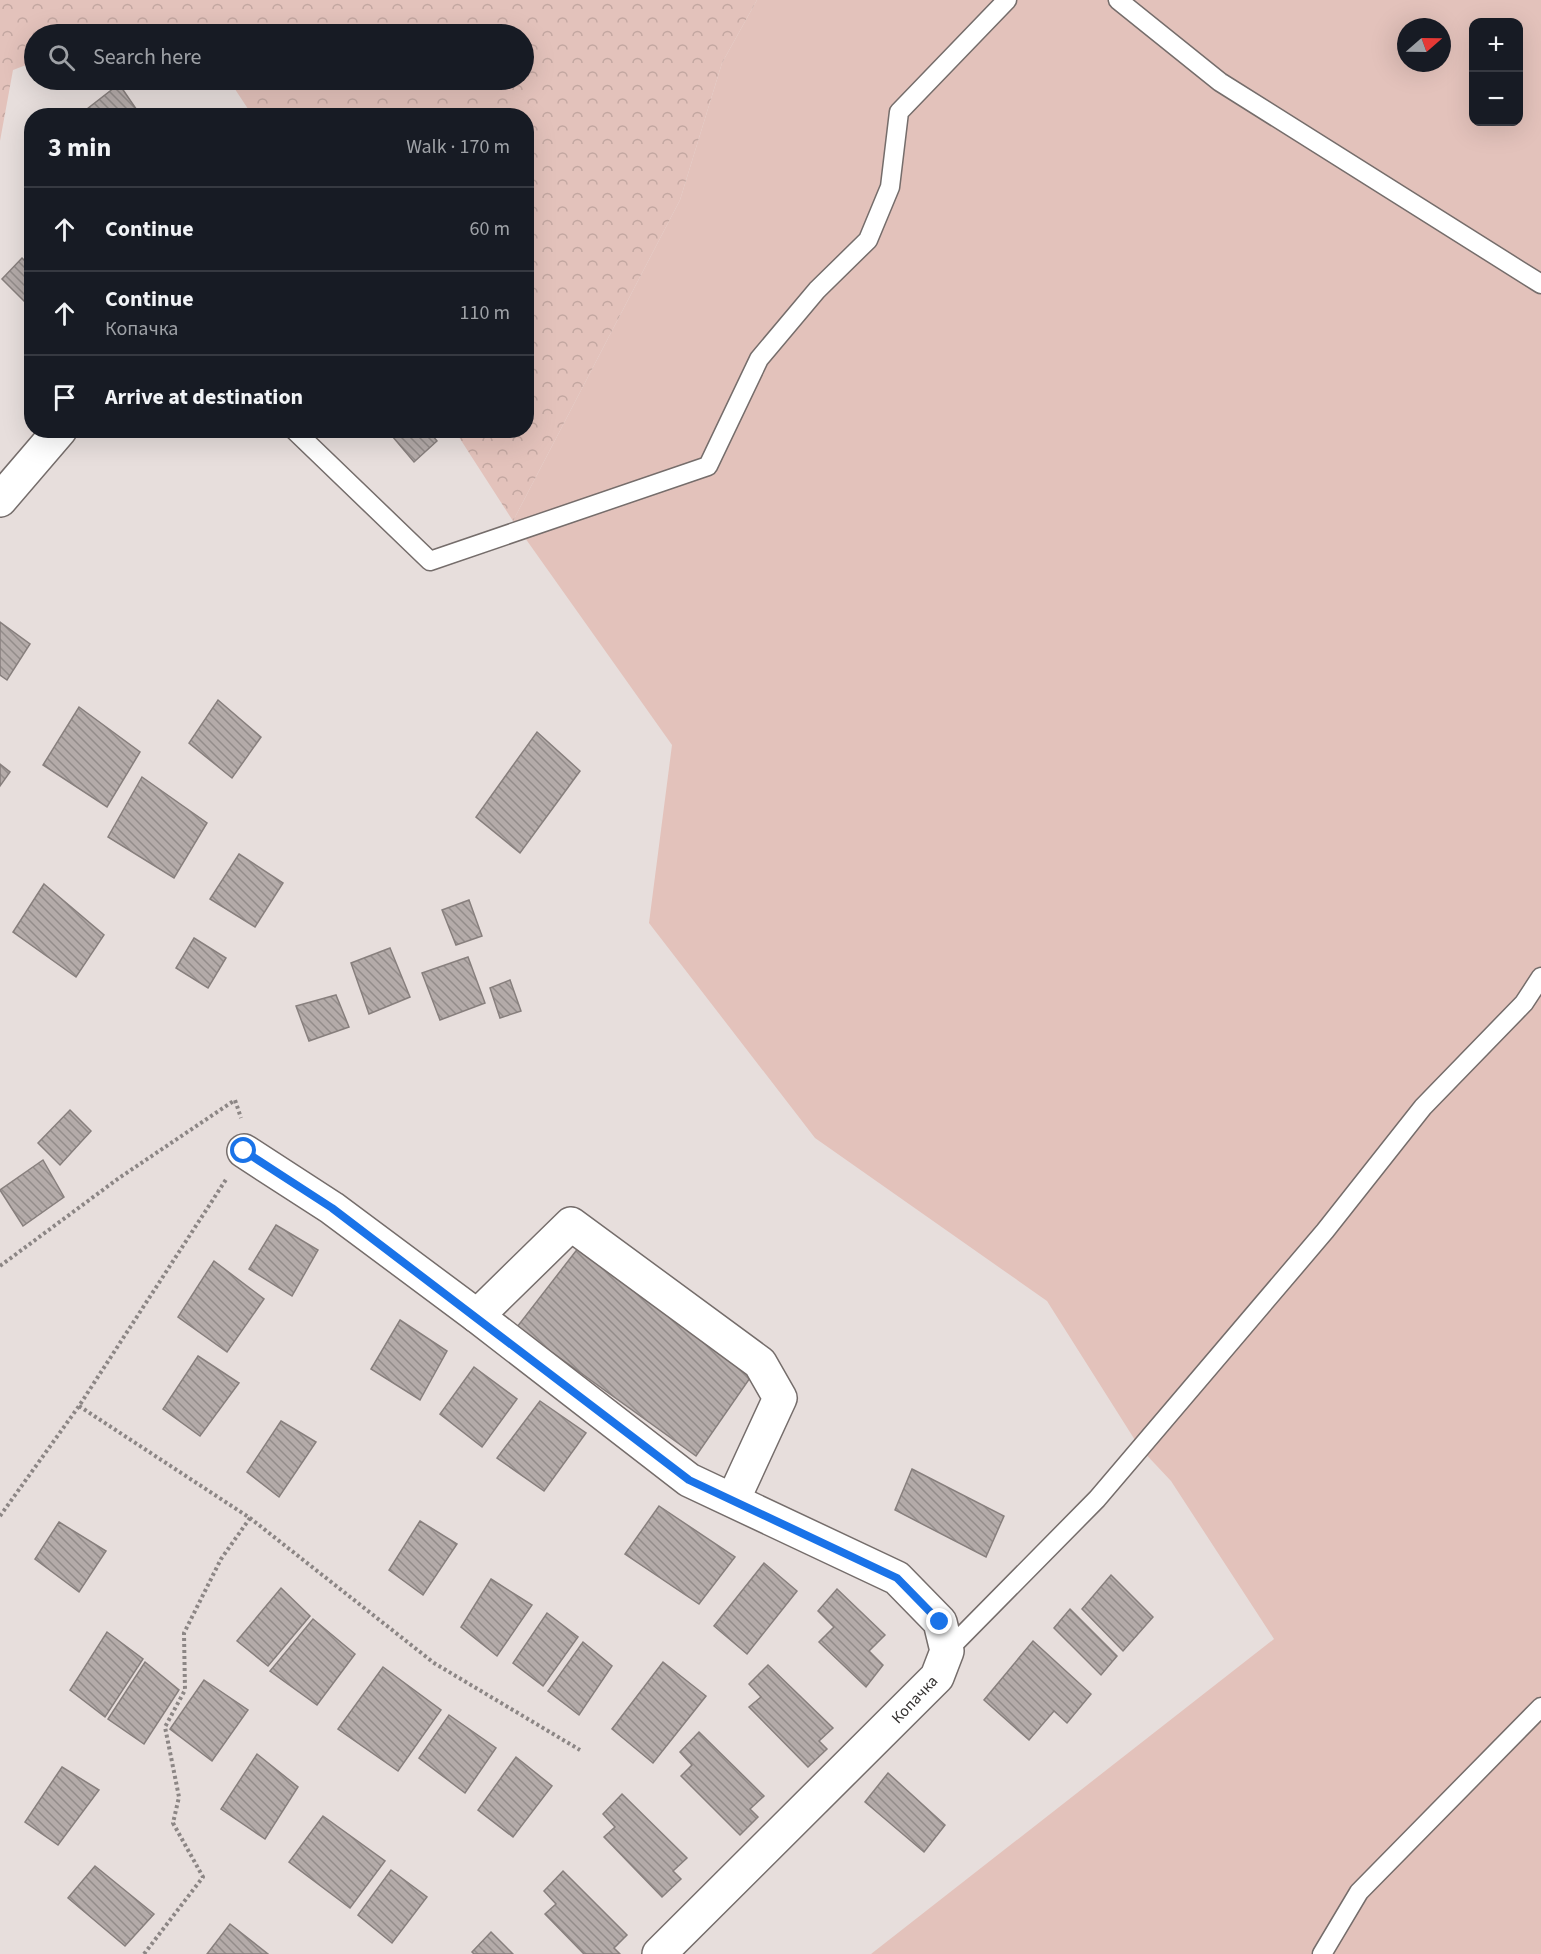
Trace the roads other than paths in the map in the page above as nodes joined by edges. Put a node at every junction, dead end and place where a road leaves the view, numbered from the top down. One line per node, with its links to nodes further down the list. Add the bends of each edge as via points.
1 (1007, 0): 5 (lane, via 899,112 890,188 868,240 817,290 759,359 708,466 430,561)
2 (1118, 0): 3 (lane, via 1220,82)
3 (1541, 285)
4 (53, 438): 6 (street)
5 (302, 438)
6 (0, 500)
7 (1541, 977): 11 (lane, via 1524,1003 1423,1107 1325,1231 1097,1499)
8 (244, 1151): 9 (street, via 332,1208)
9 (477, 1316): 10 (street, via 689,1480); 10 (street, via 571,1224 760,1363 780,1398)
10 (733, 1500): 11 (street, via 897,1578 940,1622)
11 (947, 1651): 13 (street, Копачка, via 937,1677)
12 (1541, 1707): 14 (lane, via 1359,1892)
13 (659, 1954)
14 (1323, 1954)

